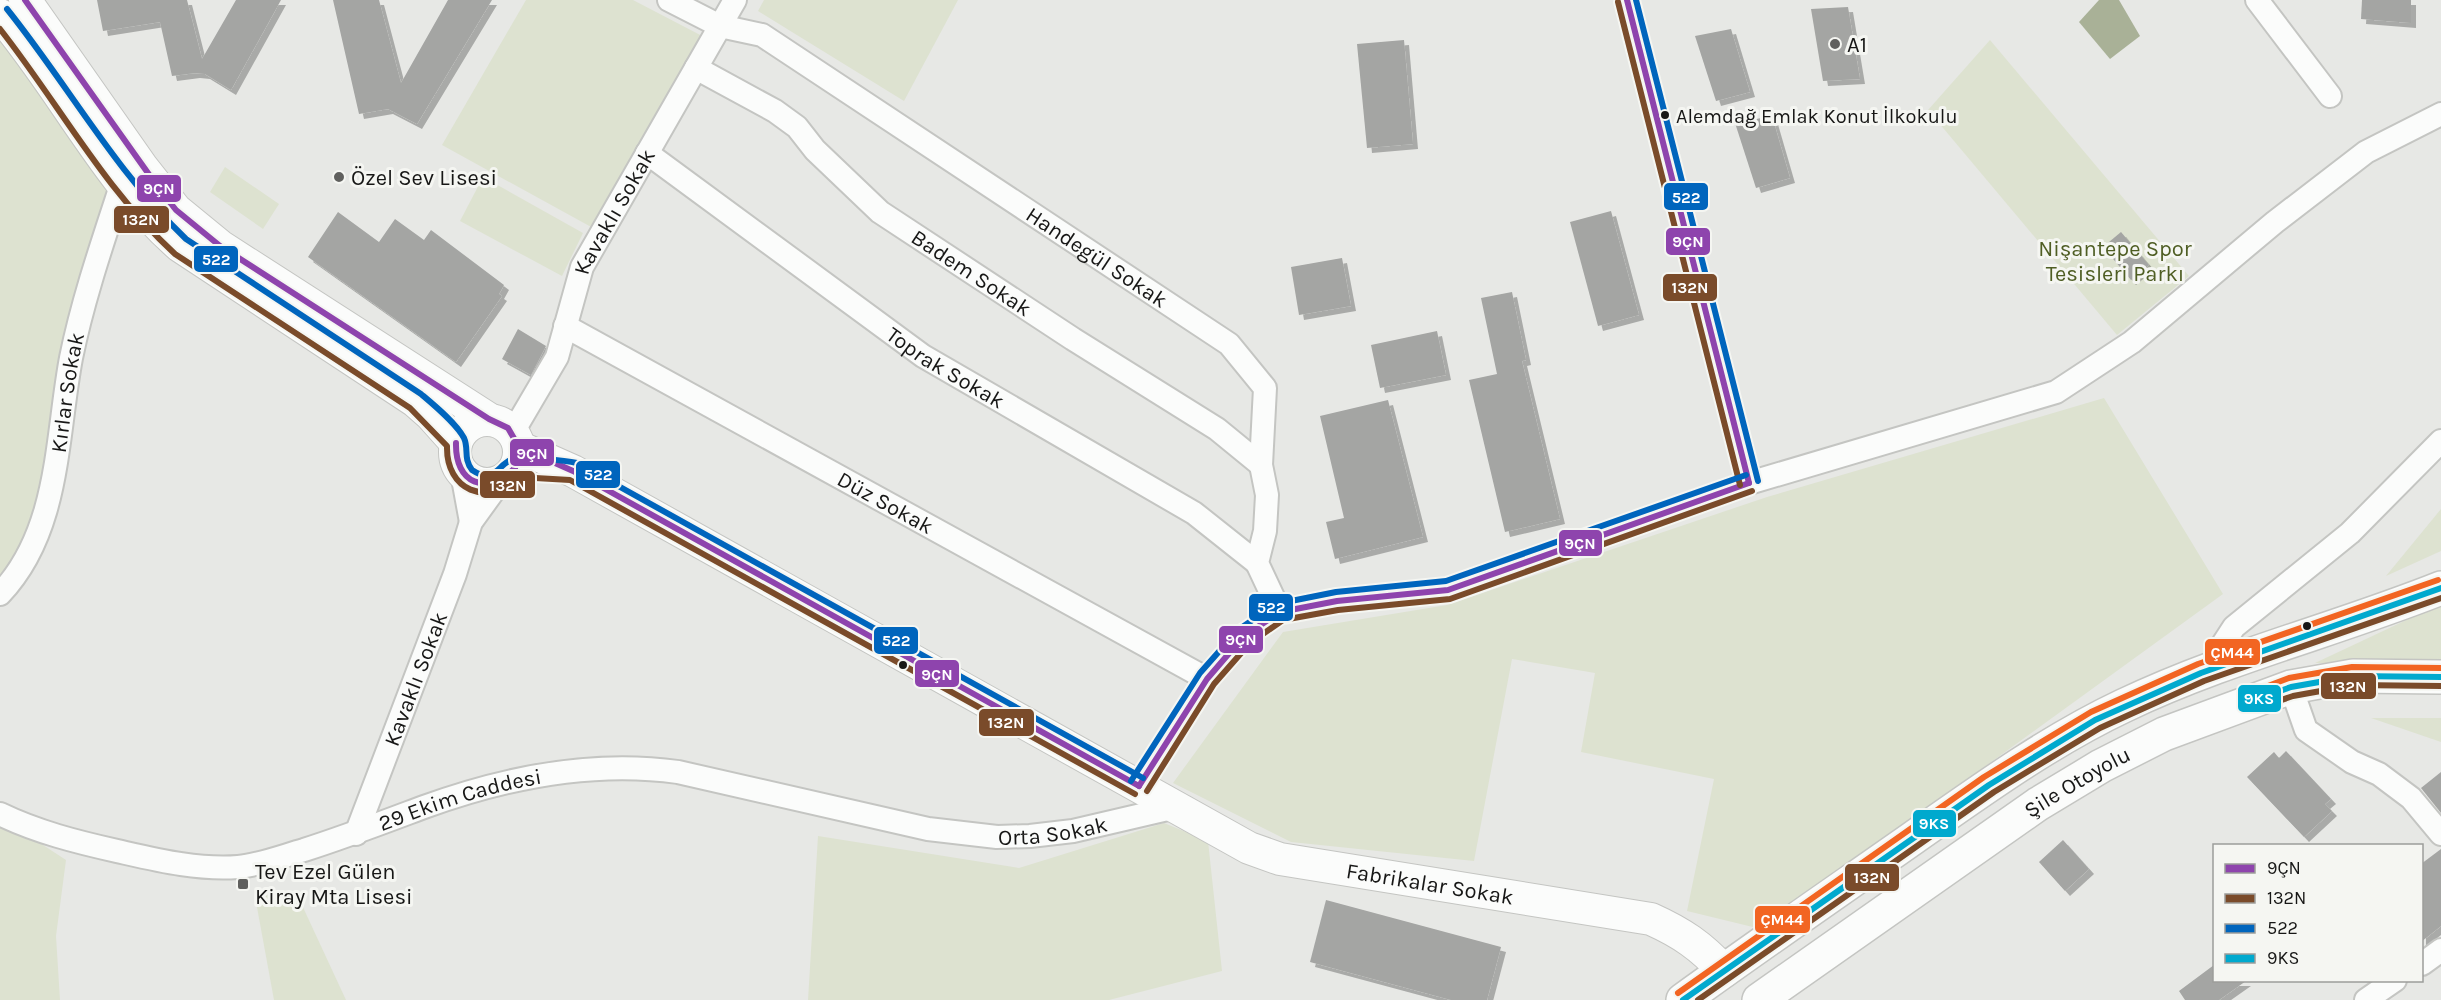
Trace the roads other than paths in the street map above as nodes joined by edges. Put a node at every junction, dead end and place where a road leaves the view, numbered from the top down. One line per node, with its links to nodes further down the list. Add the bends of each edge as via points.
1 (669, 0): 7 (street, Handegül Sokak)
2 (735, 0): 7 (street, Kavaklı Sokak)
3 (1627, 0): 18 (street)
4 (2257, 0): 9 (street)
5 (30, 2): 15 (main road, via 142,167 184,217)
6 (0, 15): 12 (main road)
7 (720, 26): 8 (street, Kavaklı Sokak); 17 (street, Handegül Sokak, via 762,34 1229,344 1264,388)
8 (696, 68): 11 (street, Kavaklı Sokak); 17 (street, Badem Sokak, via 798,127 815,150 880,212 1217,429)
9 (2330, 96)
10 (2441, 114): 18 (street, via 2366,152 2275,222 2132,342 2056,392)
11 (647, 153): 13 (street, Kavaklı Sokak, via 582,267); 20 (street, Toprak Sokak, via 923,356 1194,513)
12 (122, 183): 16 (main road, via 160,229 180,246 415,401 431,415); 22 (street, Kırlar Sokak, via 84,303 71,359 51,495 24,561)
13 (566, 326): 15 (street, Kavaklı Sokak, via 557,357); 26 (street, Düz Sokak)
14 (2441, 441): 24 (street, via 2350,533 2234,627 2221,647)
15 (507, 450): 16 (main road, via 479,484); 16 (main road, via 478,421 460,433); 19 (street, Kavaklı Sokak); 28 (main road, Fabrikalar Sokak, via 573,471)
16 (459, 458): 19 (street)
17 (1262, 465): 20 (street, Handegül Sokak, via 1267,495 1265,531)
18 (1749, 483): 23 (street, via 1448,590 1337,601)
19 (471, 522): 32 (street, Kavaklı Sokak)
20 (1257, 563): 23 (street)
21 (2441, 588): 24 (highway, Şile Otoyolu)
22 (0, 594)
23 (1280, 612): 26 (street, via 1244,636)
24 (2216, 667): 36 (highway, Şile Otoyolu, via 2122,706 2032,757)
25 (2441, 677): 27 (highway, Şile Otoyolu, via 2353,676)
26 (1207, 679): 28 (street)
27 (2291, 687): 33 (street, via 2306,730 2411,798); 39 (highway, Şile Otoyolu, via 2164,734 2101,766 2038,804)
28 (1138, 786): 29 (main road, Fabrikalar Sokak)
29 (1176, 807): 31 (street, Orta Sokak, via 1073,831 1030,836 997,837); 36 (main road, Fabrikalar Sokak, via 1250,848 1280,859 1651,920 1704,949)
30 (0, 814): 32 (street, 29 Ekim Caddesi, via 82,843 191,866 239,867)
31 (928, 829): 32 (street, 29 Ekim Caddesi, via 647,768 582,770 529,778 426,806)
32 (356, 834)
33 (2441, 834)
34 (2441, 950): 35 (street)
35 (2423, 963)
36 (1724, 971): 38 (highway, Şile Otoyolu)
37 (2393, 982): 40 (street)
38 (1683, 1000)
39 (1759, 1000)
40 (2366, 1000)

